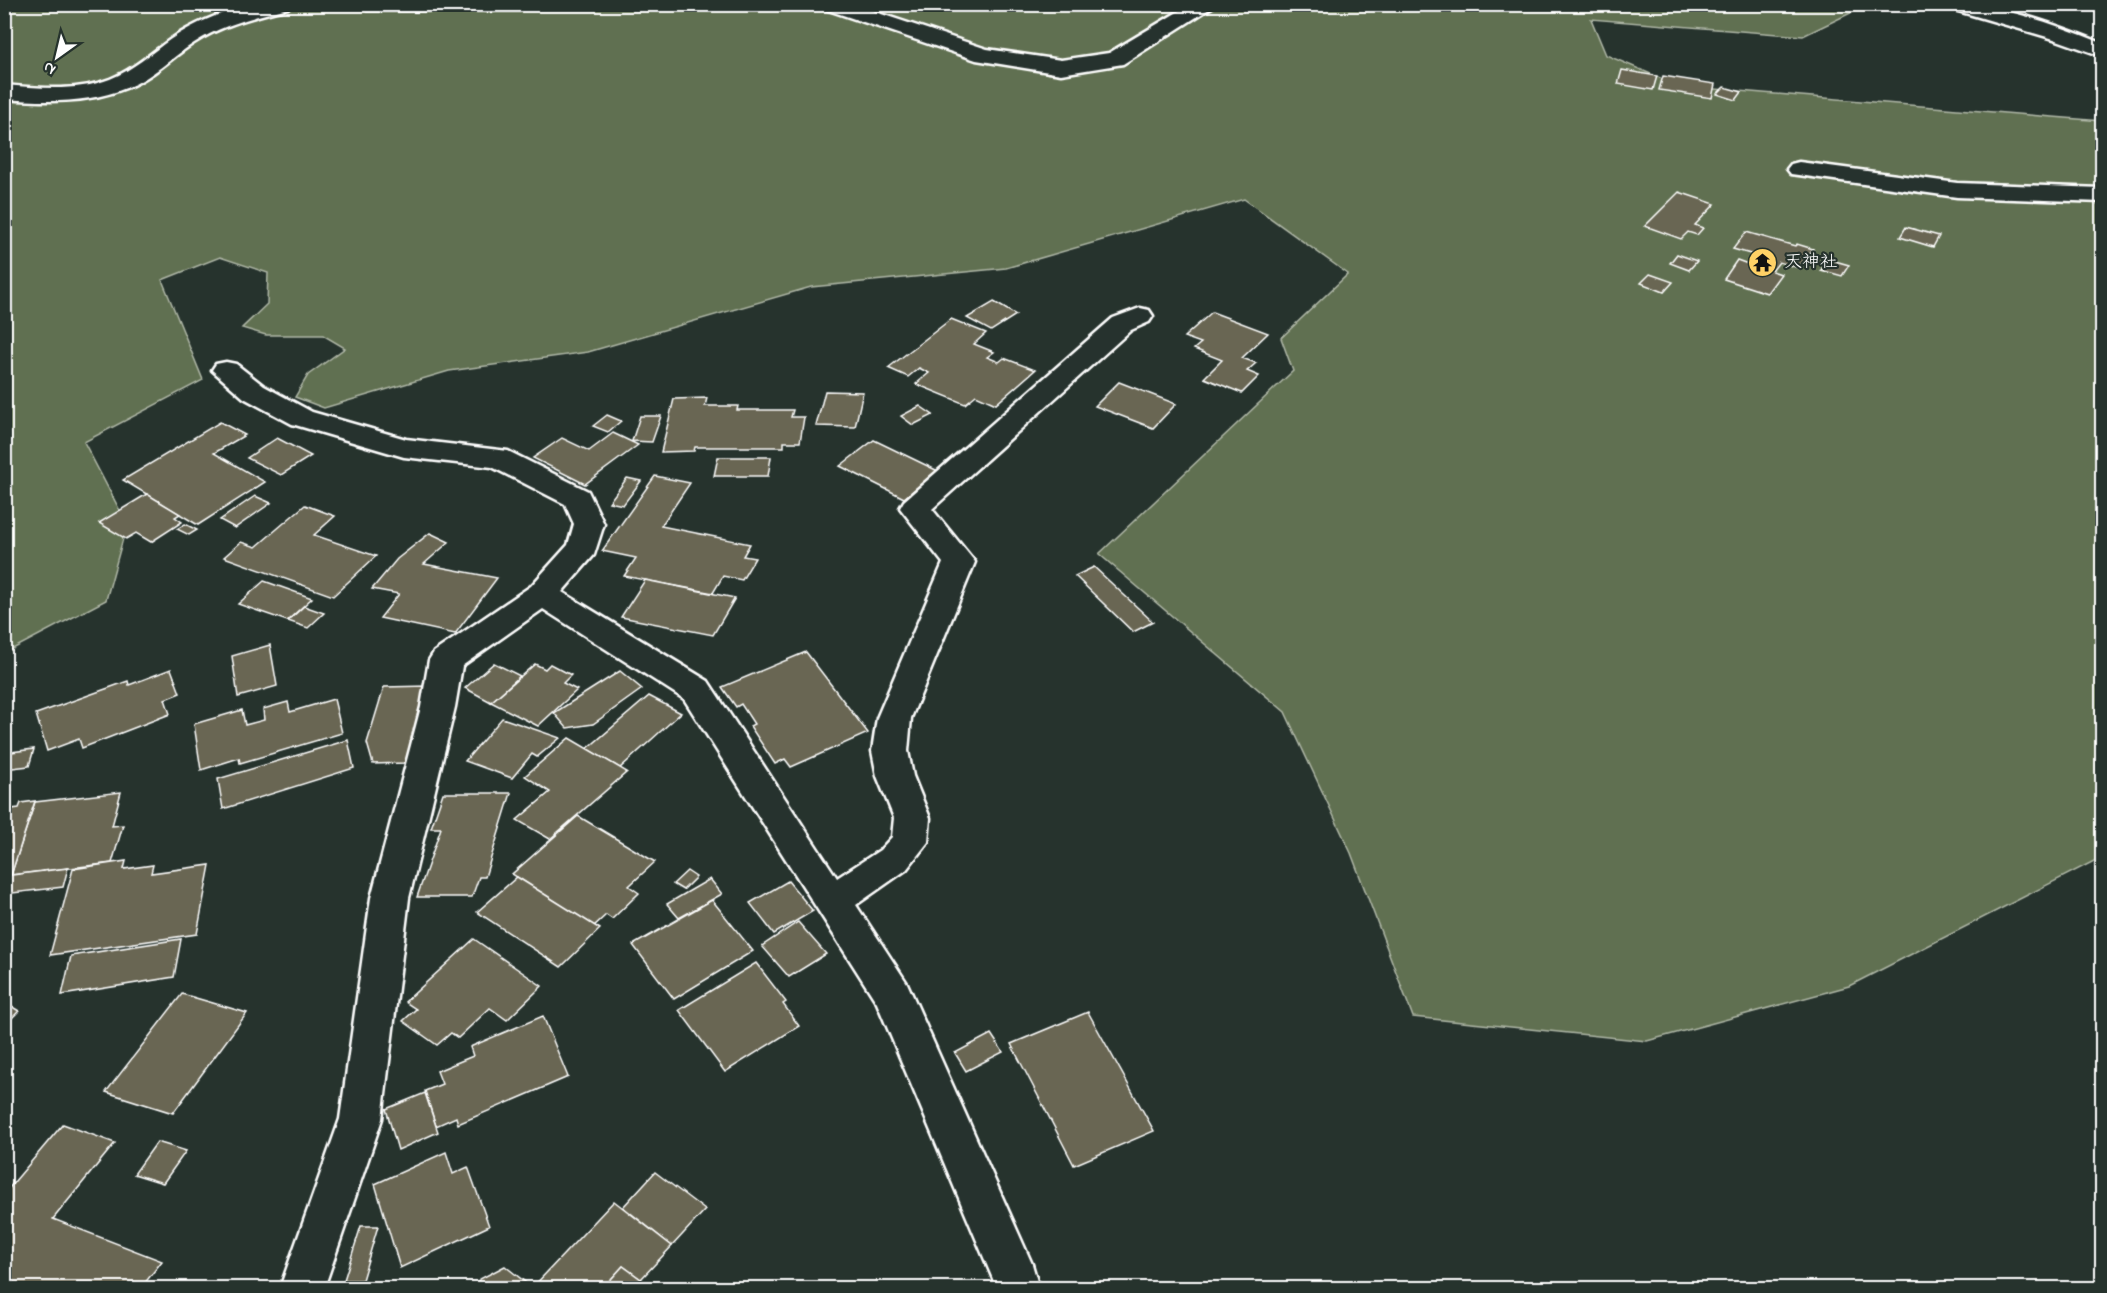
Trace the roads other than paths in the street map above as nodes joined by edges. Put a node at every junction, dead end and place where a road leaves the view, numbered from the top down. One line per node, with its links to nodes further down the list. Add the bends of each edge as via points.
1 (281, 4): 8 (street, via 233,15 189,36 118,83 42,95)
2 (366, 4): 3 (street)
3 (519, 4)
4 (828, 4): 5 (street, via 984,55 1061,68 1115,59)
5 (1208, 4)
6 (1955, 4): 7 (street, via 2062,34)
7 (2103, 50)
8 (4, 92)
9 (1799, 169): 10 (street, via 1957,190)
10 (2103, 195)
11 (1140, 316): 14 (street, via 1122,324 915,508 960,562 894,718 890,751 895,776 912,818 910,842 893,860)
12 (226, 370): 13 (street, via 254,392 302,418 404,448 498,458 577,498 589,524 583,548)
13 (542, 594): 14 (street, via 696,690); 15 (street, via 446,660 390,898 361,1119)
14 (832, 901): 16 (street, via 893,995)
15 (314, 1283)
16 (1017, 1288)

